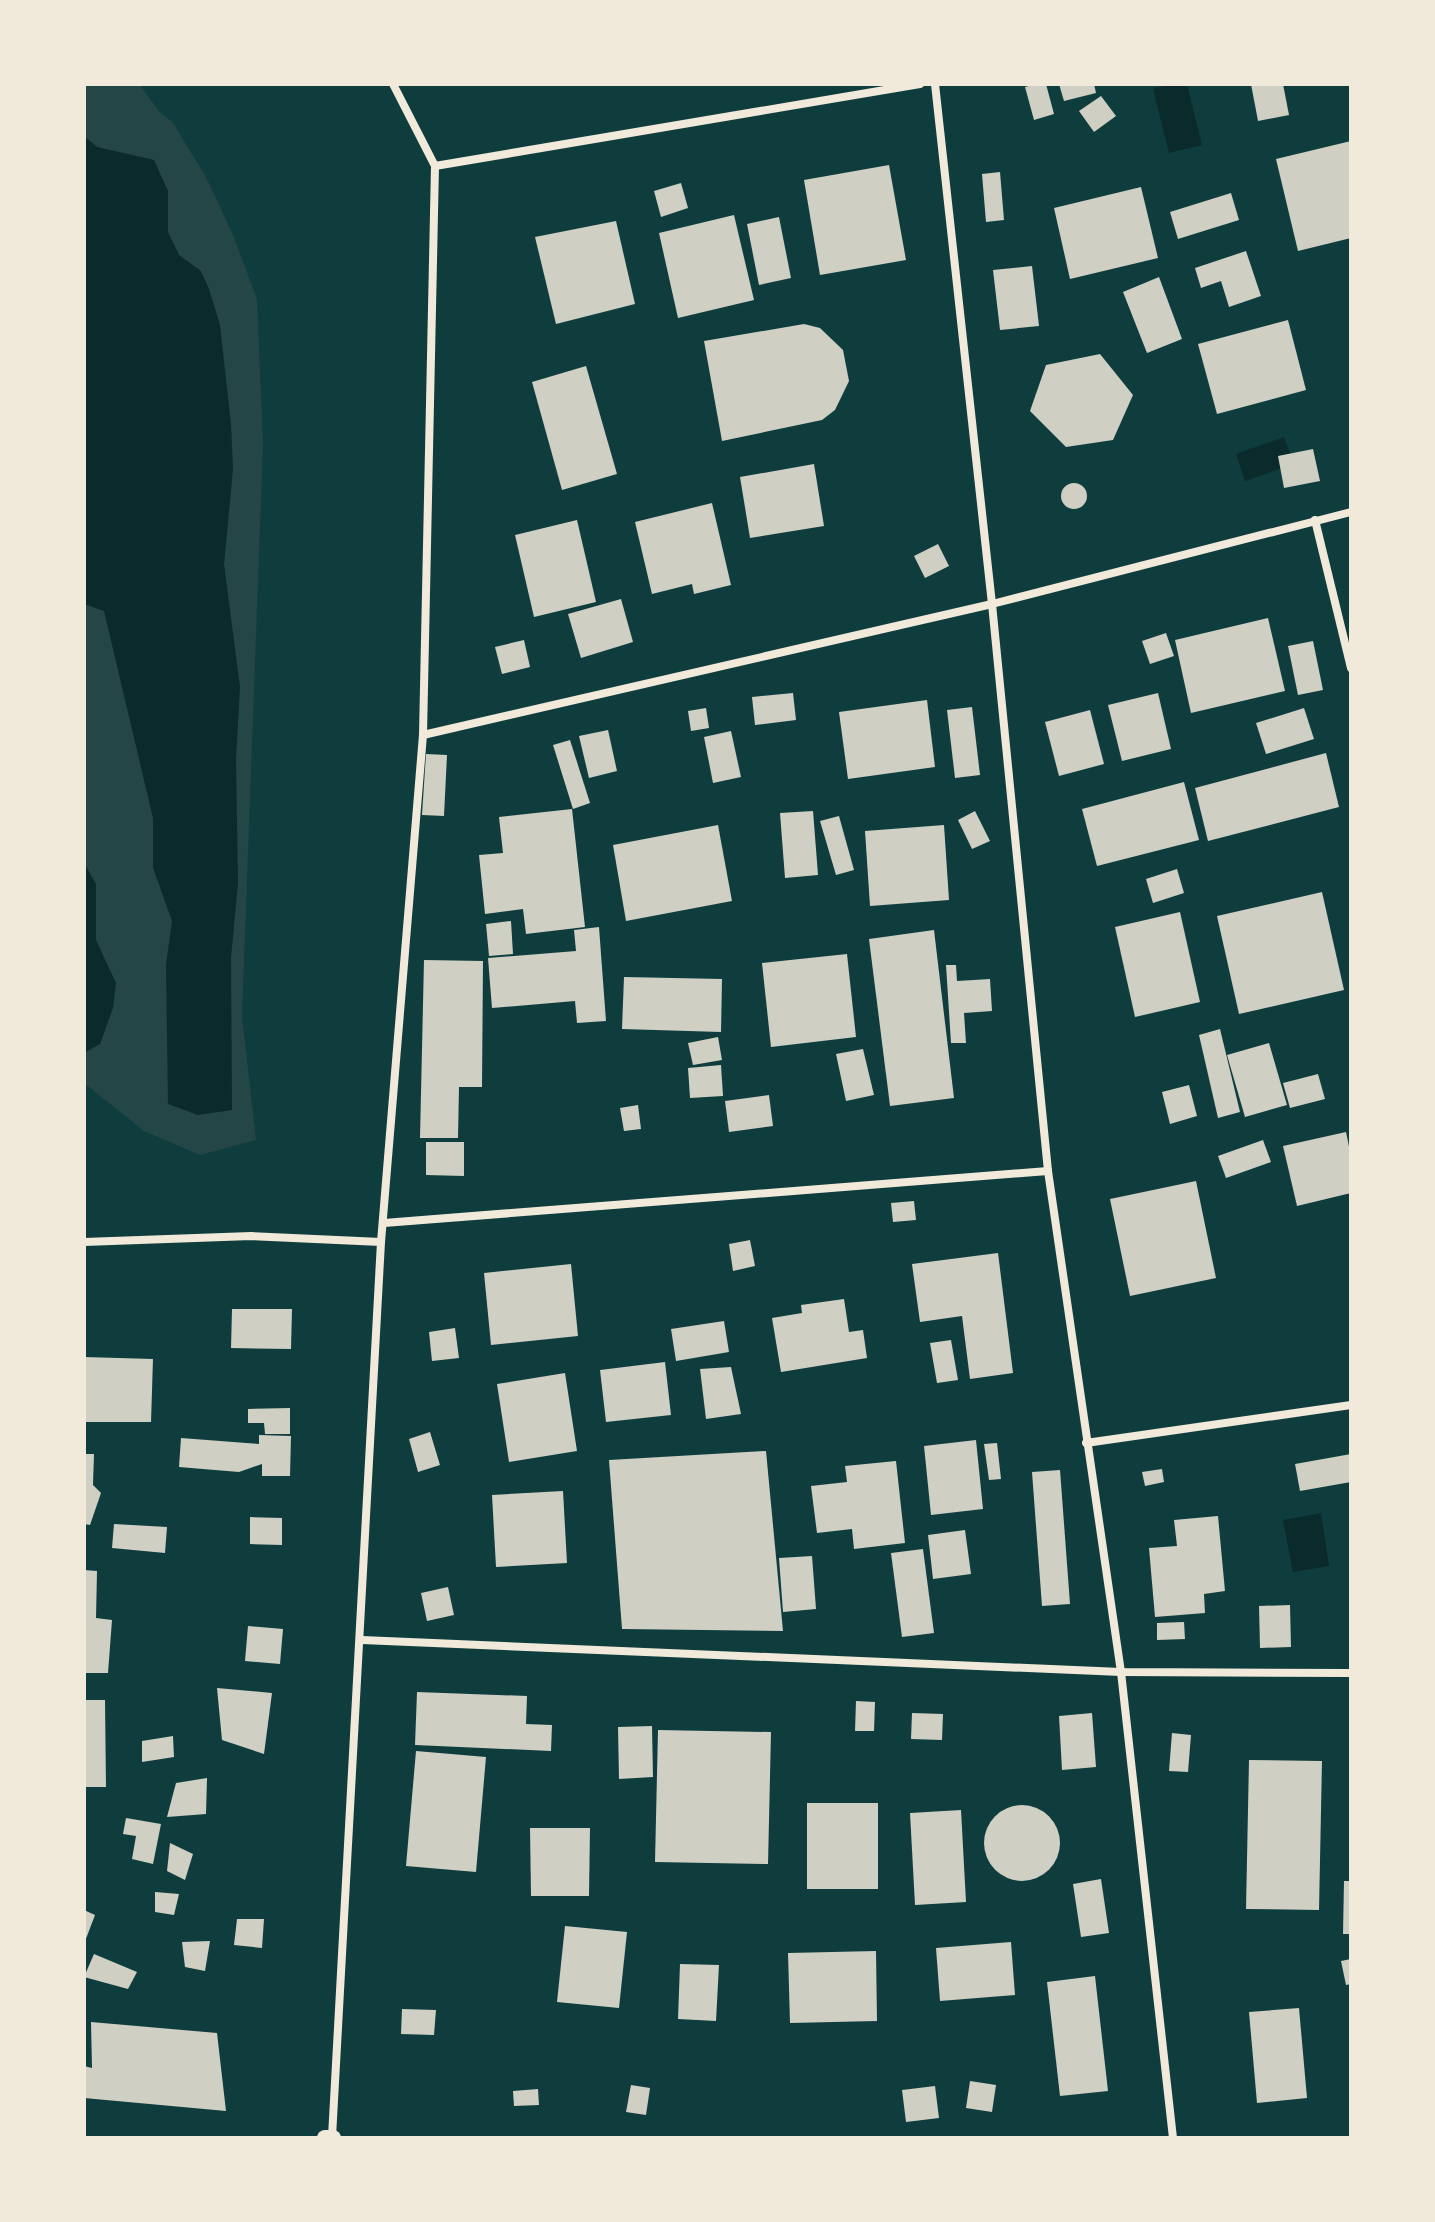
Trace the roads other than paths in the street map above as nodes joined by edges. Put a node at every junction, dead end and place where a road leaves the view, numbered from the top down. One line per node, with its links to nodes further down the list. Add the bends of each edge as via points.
1 (920, 84): 4 (street)
2 (935, 84): 7 (street)
3 (398, 85): 4 (street)
4 (435, 166): 9 (street)
5 (1351, 512): 6 (street)
6 (1315, 520): 7 (street); 8 (street)
7 (992, 604): 9 (street); 10 (street)
8 (1351, 668)
9 (423, 735): 11 (street)
10 (1048, 1171): 11 (street); 15 (street)
11 (384, 1223): 13 (street)
12 (84, 1242): 13 (street, via 251,1236)
13 (381, 1242): 16 (street)
14 (1351, 1405): 15 (street)
15 (1086, 1443): 17 (street)
16 (362, 1640): 17 (street); 20 (street)
17 (1121, 1672): 18 (street); 21 (street)
18 (1351, 1673)
19 (325, 2138): 20 (main road)
20 (333, 2138)
21 (1173, 2138)

